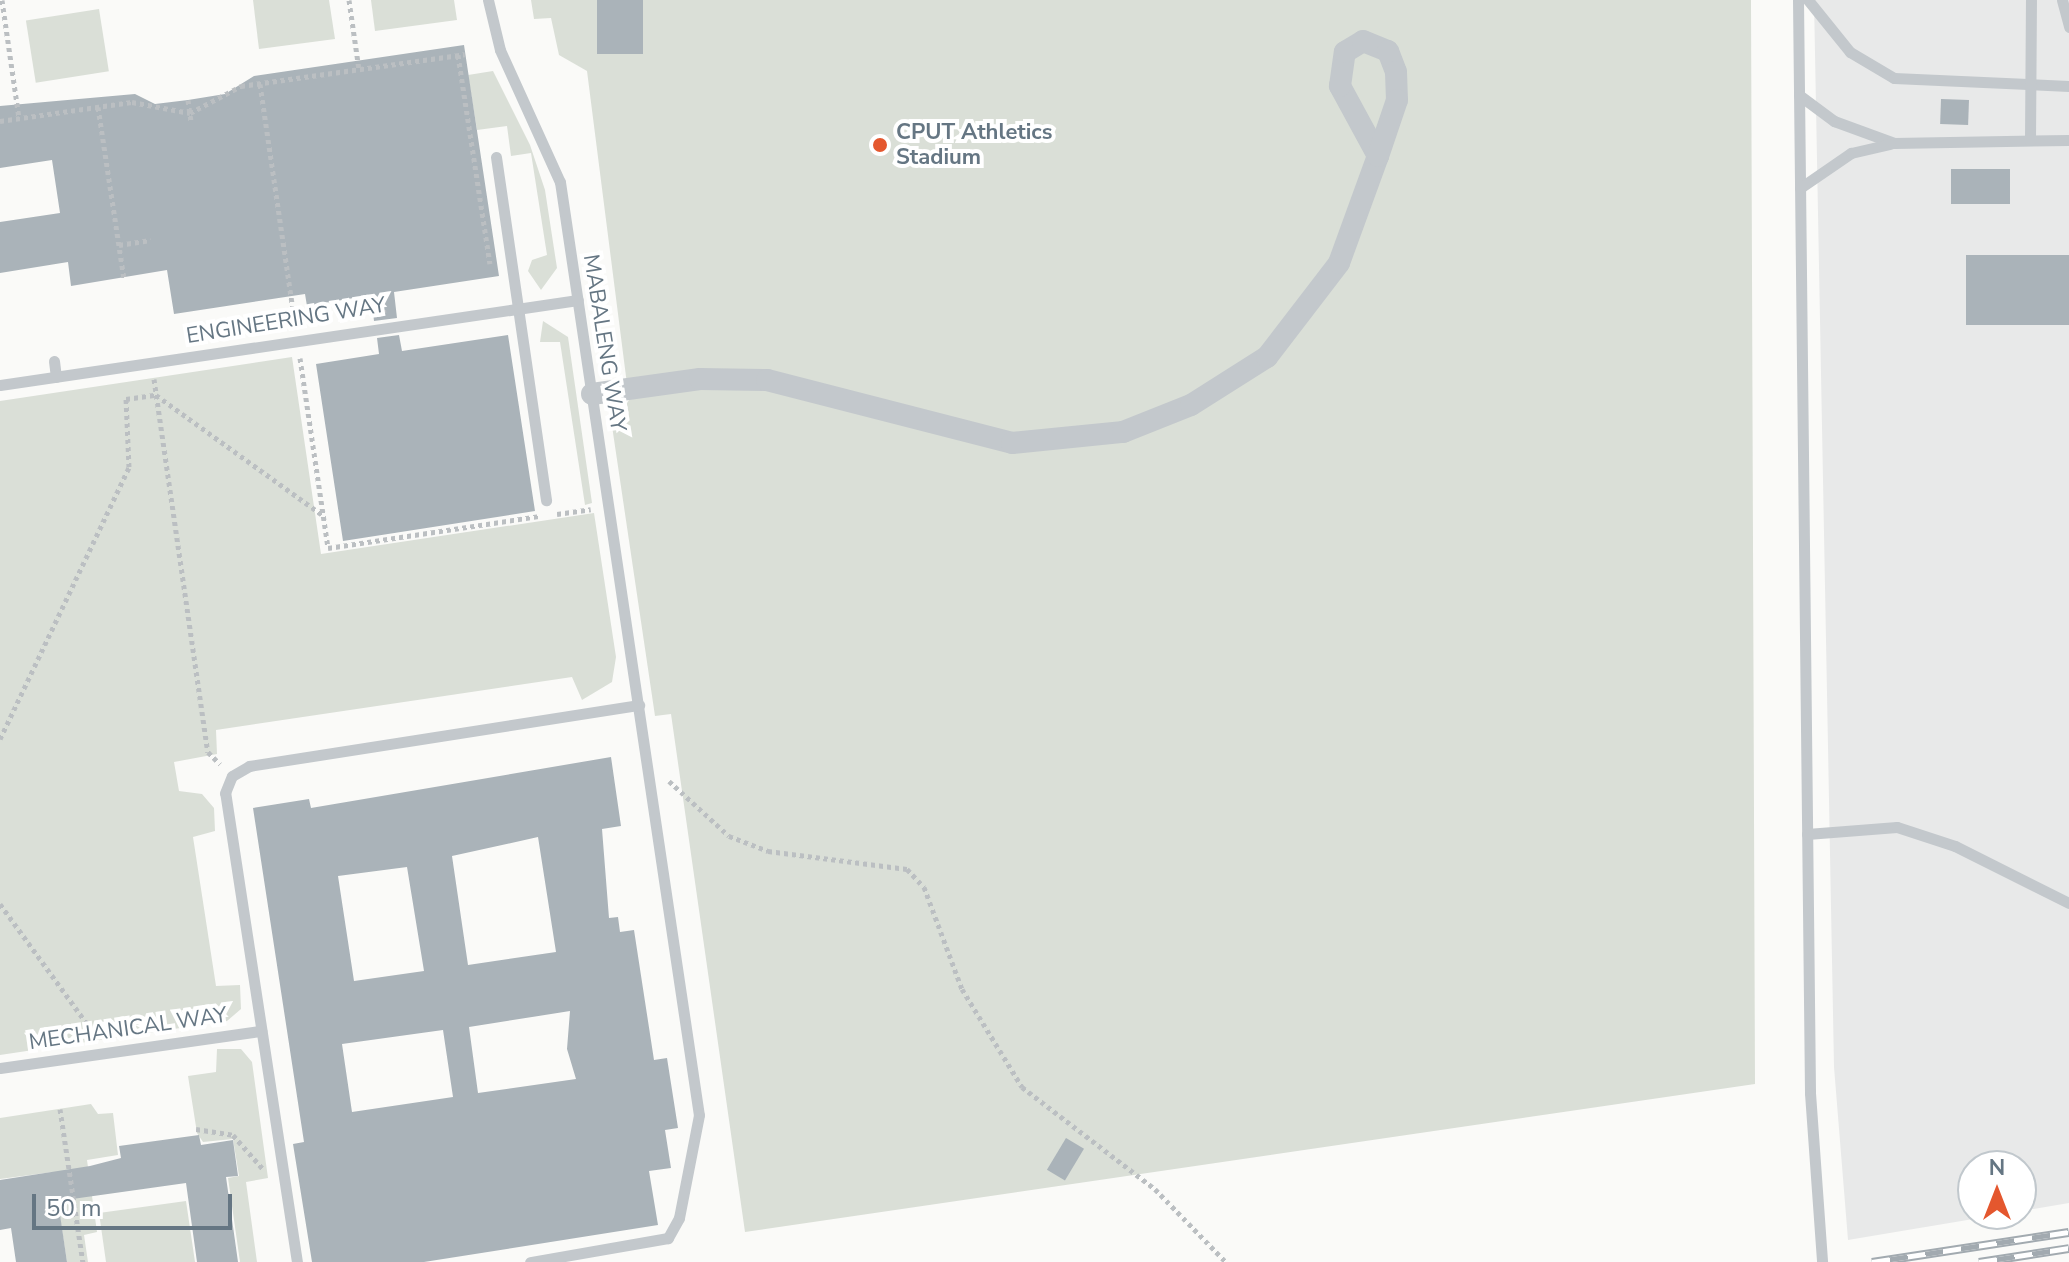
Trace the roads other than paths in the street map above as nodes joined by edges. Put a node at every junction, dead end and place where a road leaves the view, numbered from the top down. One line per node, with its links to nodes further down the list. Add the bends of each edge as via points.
1 (488, 0): 16 (lane, MABALENG WAY, via 500,50 560,182)
2 (1798, 0): 9 (lane)
3 (1808, 0): 7 (lane, via 1850,52 1894,78)
4 (2031, 0): 7 (lane)
5 (2062, 0): 6 (lane)
6 (2069, 27)
7 (2030, 86): 8 (lane); 10 (lane)
8 (2069, 86)
9 (1799, 95): 12 (lane, via 1834,121); 15 (lane)
10 (2030, 140): 11 (lane); 12 (lane)
11 (2069, 140)
12 (1894, 143): 15 (lane, via 1851,153)
13 (1378, 156): 21 (street, via 1355,232 1307,314 1277,346 1203,398 1123,432 1012,443 767,380 700,379)
14 (496, 157): 17 (lane)
15 (1800, 188): 24 (lane)
16 (578, 300): 17 (lane, ENGINEERING WAY); 21 (lane, MABALENG WAY)
17 (519, 307): 19 (lane, ENGINEERING WAY); 22 (lane)
18 (54, 361): 19 (lane)
19 (56, 377): 20 (lane, ENGINEERING WAY)
20 (0, 385)
21 (592, 394): 23 (lane, MABALENG WAY)
22 (546, 500)
23 (639, 705): 26 (lane, via 249,766 232,776 225,793); 29 (lane, MABALENG WAY, via 699,1115 679,1218 668,1238)
24 (1807, 834): 25 (lane, via 1897,827 1955,846); 30 (lane)
25 (2069, 903)
26 (261, 1031): 27 (lane, MECHANICAL WAY); 28 (lane)
27 (0, 1068)
28 (297, 1262)
29 (530, 1262)
30 (1822, 1262)

